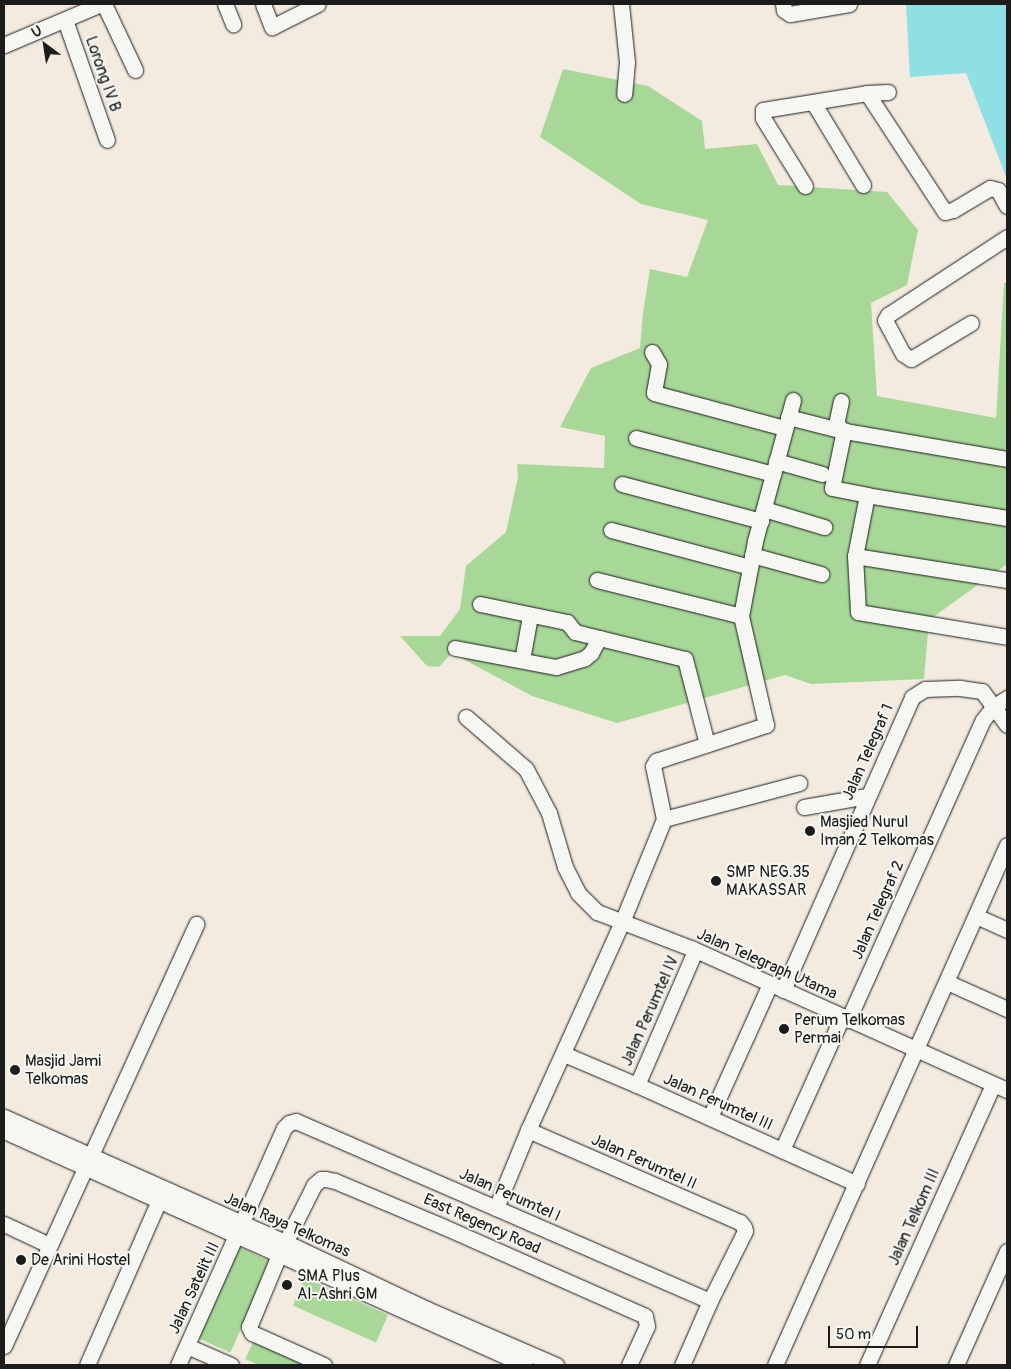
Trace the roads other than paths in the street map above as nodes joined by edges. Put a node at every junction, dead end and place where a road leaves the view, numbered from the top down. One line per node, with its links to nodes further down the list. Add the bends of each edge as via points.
1 (102, 4): 8 (street); 11 (street)
2 (225, 4): 9 (street)
3 (263, 4): 4 (street, via 272,27)
4 (318, 4)
5 (621, 4): 14 (street, via 627,62)
6 (849, 4): 7 (street)
7 (787, 9)
8 (65, 20): 10 (street); 16 (street, Lorong IV B)
9 (233, 24)
10 (4, 45)
11 (135, 70)
12 (888, 92): 13 (street)
13 (868, 93): 15 (street); 19 (street, via 945,212 990,188 998,190)
14 (624, 94)
15 (813, 102): 17 (street); 18 (street, via 768,108 762,113)
16 (107, 140)
17 (863, 185)
18 (805, 186)
19 (1007, 206)
20 (1007, 237): 21 (street, via 885,320 904,354 911,359)
21 (971, 323)
22 (652, 352): 25 (street, via 659,364 654,393)
23 (793, 400): 25 (street)
24 (841, 401): 26 (street, via 837,420)
25 (787, 422): 26 (street); 29 (street)
26 (842, 430): 28 (street); 32 (street, via 832,488)
27 (636, 438): 29 (street)
28 (1007, 459)
29 (775, 468): 30 (street); 33 (street)
30 (822, 474)
31 (622, 484): 33 (street)
32 (867, 495): 34 (street); 37 (street)
33 (762, 515): 35 (street); 38 (street)
34 (1007, 518)
35 (824, 527)
36 (611, 530): 38 (street)
37 (856, 556): 41 (street); 45 (street, via 858,612)
38 (751, 561): 39 (street); 44 (street)
39 (821, 574)
40 (597, 580): 44 (street)
41 (1007, 580)
42 (480, 604): 43 (street)
43 (530, 616): 46 (street, via 567,622 575,632); 48 (street)
44 (741, 616): 53 (street, via 766,725)
45 (1007, 637)
46 (598, 638): 48 (street, via 592,653 573,663 556,667); 53 (street, via 685,659)
47 (455, 648): 48 (street)
48 (522, 660)
49 (1007, 698): 50 (street)
50 (993, 707): 52 (street); 55 (street, Jalan Telegraf 1, via 986,694 969,688 925,689 916,693); 67 (street, Jalan Telegraf 2, via 972,743)
51 (466, 717): 60 (street, Jalan Telegraph Utama, via 530,775 549,813 565,867 582,899 597,912)
52 (1007, 725)
53 (708, 744): 57 (street, via 656,761 652,766)
54 (799, 783): 57 (street)
55 (867, 796): 56 (street); 65 (street, Jalan Telegraf 1)
56 (804, 807)
57 (664, 819): 60 (street)
58 (1006, 850): 59 (street)
59 (976, 916): 62 (street); 64 (street)
60 (622, 922): 63 (street, Jalan Telegraph Utama); 69 (street)
61 (196, 924): 79 (street)
62 (1007, 930)
63 (695, 951): 65 (street, Jalan Telegraph Utama); 70 (street, Jalan Perumtel IV)
64 (948, 982): 66 (street); 68 (street)
65 (776, 987): 67 (street, Jalan Telegraph Utama); 74 (street, Jalan Telegraf 1)
66 (1007, 1009)
67 (845, 1019): 68 (street, Jalan Telegraph Utama); 78 (street, Jalan Telegraf 2)
68 (917, 1051): 71 (street, Jalan Telegraph Utama); 80 (street)
69 (564, 1054): 70 (street, Jalan Perumtel III); 76 (street)
70 (637, 1084): 74 (street, Jalan Perumtel III)
71 (993, 1084): 72 (street, Jalan Telegraph Utama); 102 (street, Jalan Telkom III)
72 (1007, 1090)
73 (4, 1117): 79 (street, Jalan Raya Telkomas)
74 (710, 1117): 78 (street, Jalan Perumtel III)
75 (296, 1121): 82 (street, Jalan Perumtel I); 84 (street, Jalan Satelit III, via 284,1128)
76 (528, 1130): 82 (street); 88 (street, Jalan Perumtel II, via 740,1222 745,1231)
77 (4, 1131): 79 (street, Jalan Raya Telkomas)
78 (782, 1150): 80 (street, Jalan Perumtel III)
79 (87, 1161): 81 (street, Jalan Raya Telkomas); 85 (street)
80 (857, 1184): 101 (street)
81 (161, 1195): 84 (street, Jalan Raya Telkomas); 93 (street)
82 (496, 1208): 88 (street, Jalan Perumtel I)
83 (4, 1224): 85 (street)
84 (240, 1229): 86 (street, Jalan Raya Telkomas); 91 (street, Jalan Satelit III)
85 (49, 1245): 89 (street)
86 (282, 1248): 92 (street, Jalan Raya Telkomas, via 427,1309); 96 (street, via 249,1323 250,1331); 99 (street, East Regency Road, via 314,1185 321,1179 335,1181 645,1316 647,1326)
87 (1007, 1251): 103 (street)
88 (710, 1302): 100 (street)
89 (10, 1317): 90 (street)
90 (4, 1346)
91 (187, 1346): 94 (street, Jalan Satelit III); 95 (street)
92 (511, 1352): 97 (street, Jalan Raya Telkomas); 98 (street, Jalan Raya Telkomas)
93 (88, 1365)
94 (178, 1365)
95 (231, 1365)
96 (324, 1365)
97 (525, 1365)
98 (556, 1365)
99 (629, 1365)
100 (682, 1365)
101 (775, 1365)
102 (868, 1365)
103 (956, 1365)

